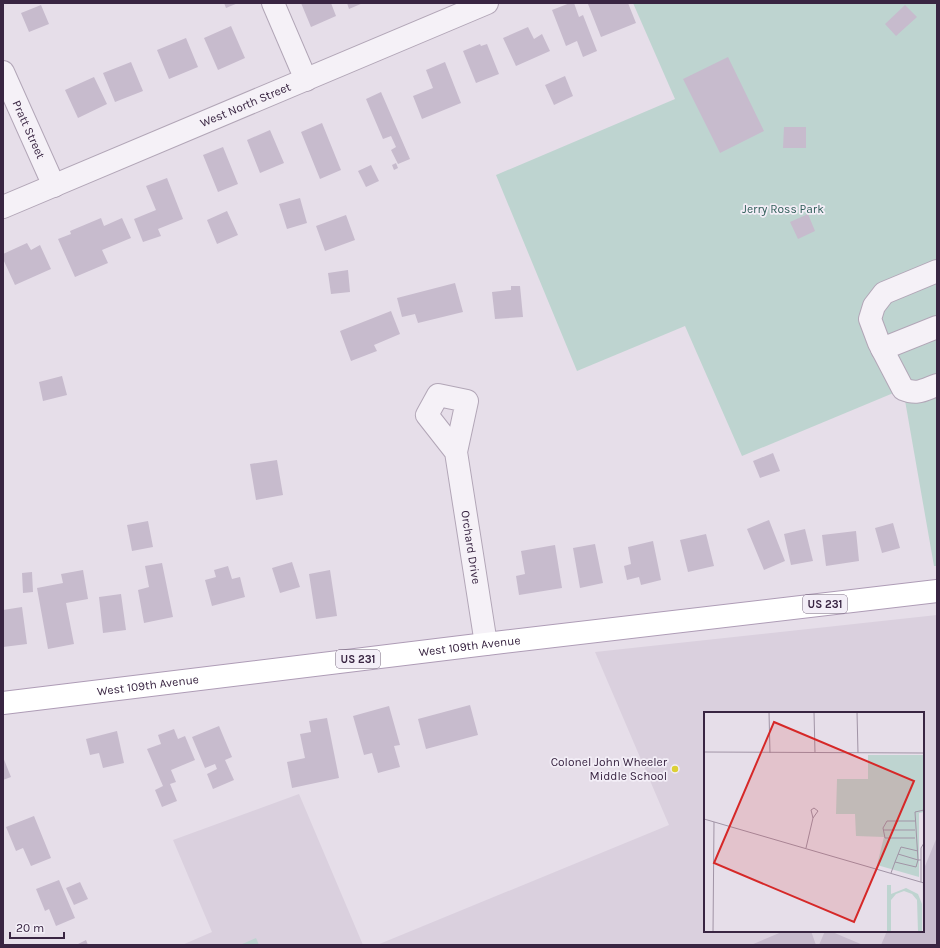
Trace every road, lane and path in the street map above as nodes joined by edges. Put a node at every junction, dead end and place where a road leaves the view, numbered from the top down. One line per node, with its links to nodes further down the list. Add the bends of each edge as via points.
1 (273, 3): 4 (street)
2 (487, 3): 4 (street, West North Street)
3 (3, 72): 5 (street, Pratt Street)
4 (306, 80): 5 (street, West North Street)
5 (54, 186): 6 (street, West North Street)
6 (3, 207)
7 (937, 271): 9 (street, via 884,293 874,306 870,319)
8 (937, 327): 9 (street)
9 (882, 349): 10 (street, via 903,388 916,392)
10 (937, 385)
11 (456, 452): 13 (street, Orchard Drive)
12 (937, 591): 13 (main road, West 109th Avenue / US 231)
13 (486, 644): 14 (main road, West 109th Avenue / US 231)
14 (3, 703)

